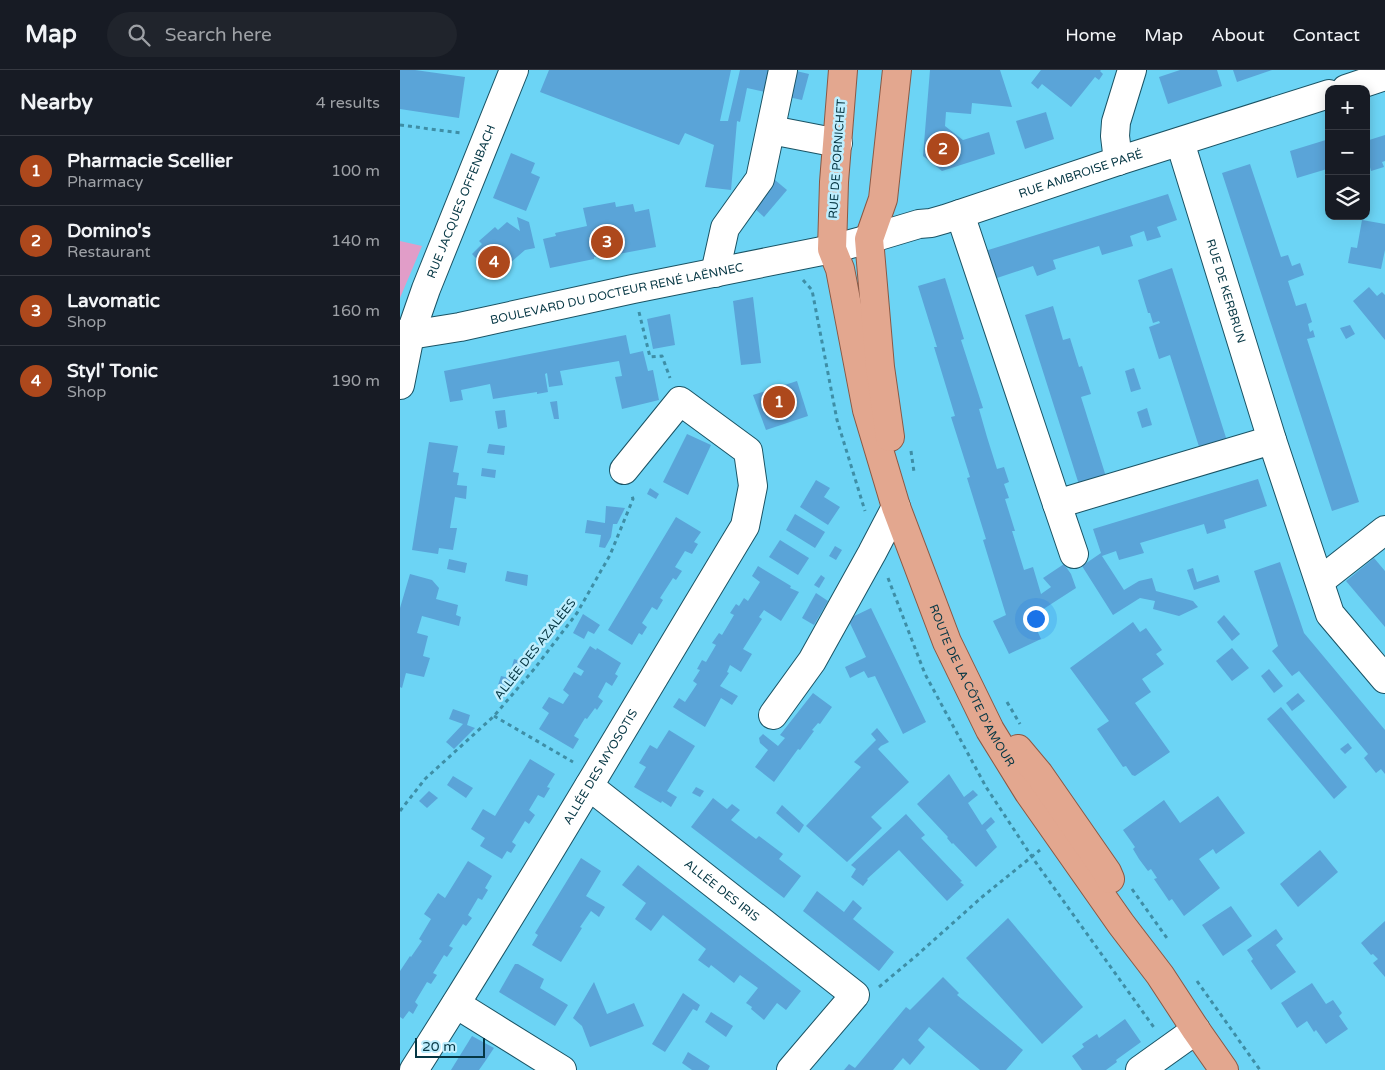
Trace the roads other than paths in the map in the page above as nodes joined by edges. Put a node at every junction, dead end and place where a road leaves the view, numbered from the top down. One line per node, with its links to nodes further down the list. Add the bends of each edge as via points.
1 (514, 70): 17 (street, RUE JACQUES OFFENBACH)
2 (783, 70): 9 (street)
3 (844, 70): 11 (main road, RUE DE PORNICHET)
4 (897, 70): 14 (main road, via 883,200)
5 (1132, 70): 12 (street, via 1116,122)
6 (1385, 76): 7 (street)
7 (1358, 85)
8 (1325, 95): 10 (street, RUE AMBROISE PARÉ)
9 (771, 130): 11 (street); 16 (street, via 760,179 725,228)
10 (1180, 142): 12 (street, RUE AMBROISE PARÉ); 19 (street, RUE DE KERBRUN)
11 (838, 143): 15 (main road, RUE DE PORNICHET)
12 (1118, 161): 13 (street, RUE AMBROISE PARÉ)
13 (960, 214): 14 (street, RUE AMBROISE PARÉ); 21 (street)
14 (869, 239): 15 (street, RUE AMBROISE PARÉ); 36 (main road, ROUTE DE LA CÔTE D'AMOUR, via 880,367 890,436 904,496 954,635 1002,731 1040,774 1107,872 1128,920 1167,970)
15 (832, 249): 16 (street, BOULEVARD DU DOCTEUR RENÉ LAËNNEC); 22 (main road, ROUTE DE LA CÔTE D'AMOUR, via 840,269 867,410)
16 (715, 273): 17 (street, BOULEVARD DU DOCTEUR RENÉ LAËNNEC, via 460,327)
17 (405, 334): 18 (street, RUE JACQUES OFFENBACH)
18 (400, 385)
19 (1272, 440): 21 (street); 25 (street, RUE DE KERBRUN)
20 (624, 470): 28 (street, ALLÉE DES MYOSOTIS, via 680,401 748,451 754,486 745,526)
21 (1057, 504): 24 (street)
22 (896, 507): 27 (street, via 812,661); 30 (main road, ROUTE DE LA CÔTE D'AMOUR, via 946,642 990,730 1058,836 1160,975)
23 (1385, 530): 25 (street)
24 (1074, 554)
25 (1320, 581): 26 (street, RUE DE KERBRUN, via 1330,614)
26 (1385, 679)
27 (773, 715)
28 (592, 780): 29 (street, ALLÉE DES MYOSOTIS); 33 (street, ALLÉE DES IRIS, via 855,995)
29 (456, 1004): 31 (street, ALLÉE DES MYOSOTIS); 32 (street)
30 (1196, 1030): 34 (street); 35 (main road, ROUTE DE LA CÔTE D'AMOUR)
31 (414, 1070)
32 (562, 1070)
33 (791, 1070)
34 (1140, 1070)
35 (1224, 1070)
36 (1235, 1070)

